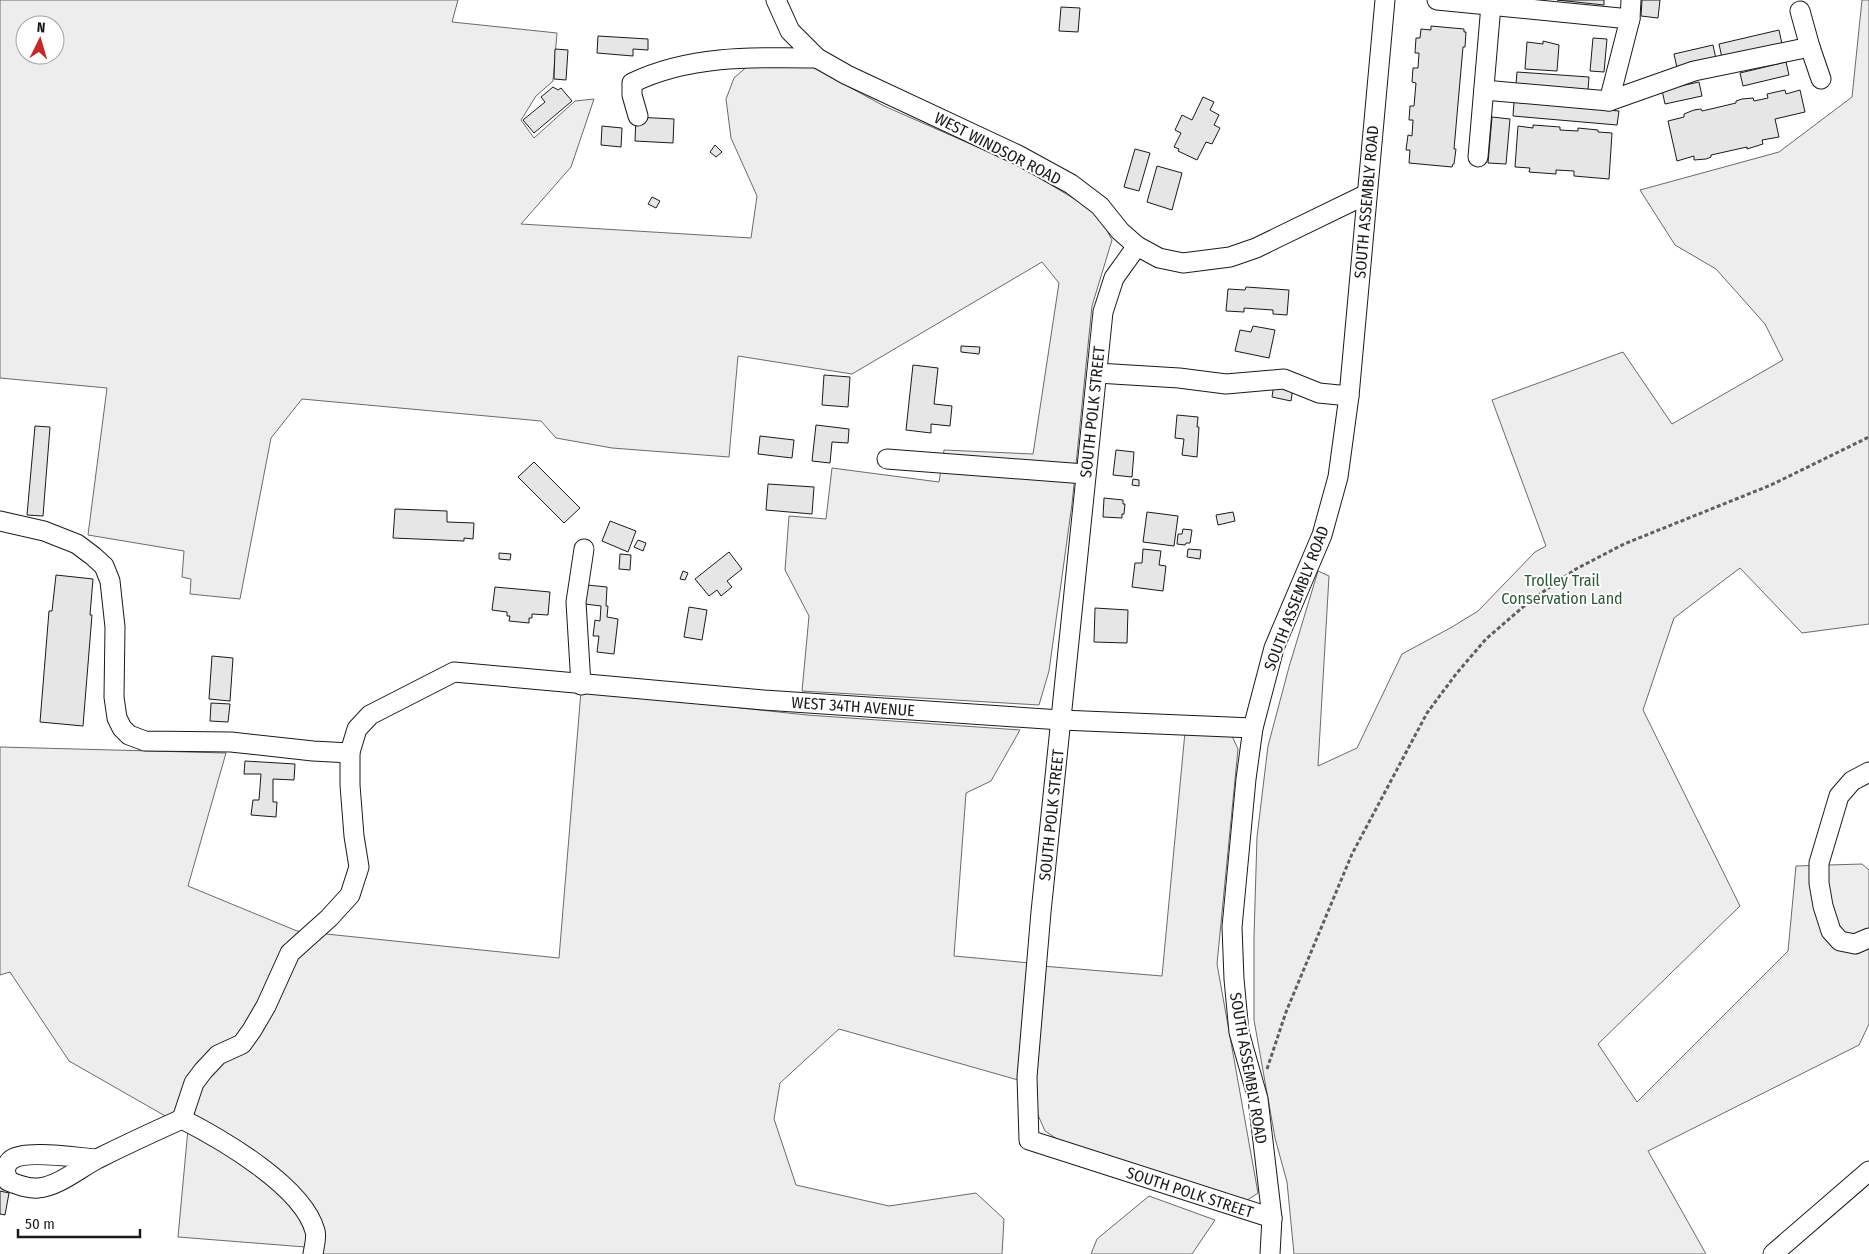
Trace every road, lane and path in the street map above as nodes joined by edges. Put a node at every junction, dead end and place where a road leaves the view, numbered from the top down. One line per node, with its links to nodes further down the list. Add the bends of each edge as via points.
1 (776, 0): 9 (street, WEST WINDSOR ROAD, via 790,31)
2 (1385, 0): 15 (street, SOUTH ASSEMBLY ROAD)
3 (1437, 0): 5 (street)
4 (1631, 0): 7 (street)
5 (1491, 5): 7 (street); 11 (street)
6 (1800, 11): 8 (street)
7 (1630, 19): 12 (street)
8 (1810, 47): 10 (street); 12 (street, via 1694,71)
9 (817, 58): 13 (street, via 688,63 653,73 632,83); 16 (street, WEST WINDSOR ROAD, via 1071,184 1100,206)
10 (1821, 79)
11 (1484, 90): 12 (street); 14 (street)
12 (1609, 100)
13 (638, 116)
14 (1478, 157)
15 (1368, 194): 16 (street, WEST WINDSOR ROAD, via 1256,248 1230,257 1182,262 1159,258); 18 (street, SOUTH ASSEMBLY ROAD)
16 (1137, 246): 17 (street, SOUTH POLK STREET, via 1114,278 1102,312)
17 (1098, 373): 18 (street, via 1226,384 1284,379 1319,393); 21 (street, SOUTH POLK STREET)
18 (1349, 396): 26 (street, SOUTH ASSEMBLY ROAD, via 1338,477 1322,535 1274,648)
19 (1869, 437): 30 (path, via 1771,485 1624,544 1576,569 1530,601 1486,639 1427,713 1352,854 1286,1012)
20 (887, 459): 21 (street)
21 (1085, 474): 25 (street, SOUTH POLK STREET)
22 (0, 521): 27 (street, via 44,531 77,544 104,566 110,581 115,627 117,718 129,734 145,741 232,742 313,752)
23 (584, 549): 24 (street, via 576,602)
24 (581, 684): 25 (street, WEST 34TH AVENUE); 27 (street, WEST 34TH AVENUE, via 454,672 370,715 357,729)
25 (1061, 720): 26 (street, WEST 34TH AVENUE); 34 (street, SOUTH POLK STREET, via 1027,1077 1029,1140)
26 (1253, 728): 34 (street, SOUTH ASSEMBLY ROAD, via 1232,927 1234,979 1239,1032 1258,1099)
27 (350, 752): 31 (street, via 354,836 360,867 350,895 290,953 252,1030 242,1044 218,1055 203,1071 194,1083)
28 (1869, 772): 29 (street, via 1852,781 1839,796 1819,863 1823,906 1831,931 1840,941 1856,944)
29 (1869, 938)
30 (1266, 1072)
31 (182, 1119): 32 (street); 35 (street, via 256,1164 293,1195 310,1218 316,1233)
32 (97, 1159)
33 (1869, 1171): 37 (street)
34 (1272, 1218): 36 (street, SOUTH ASSEMBLY ROAD)
35 (313, 1254)
36 (1270, 1254)
37 (1773, 1254)

